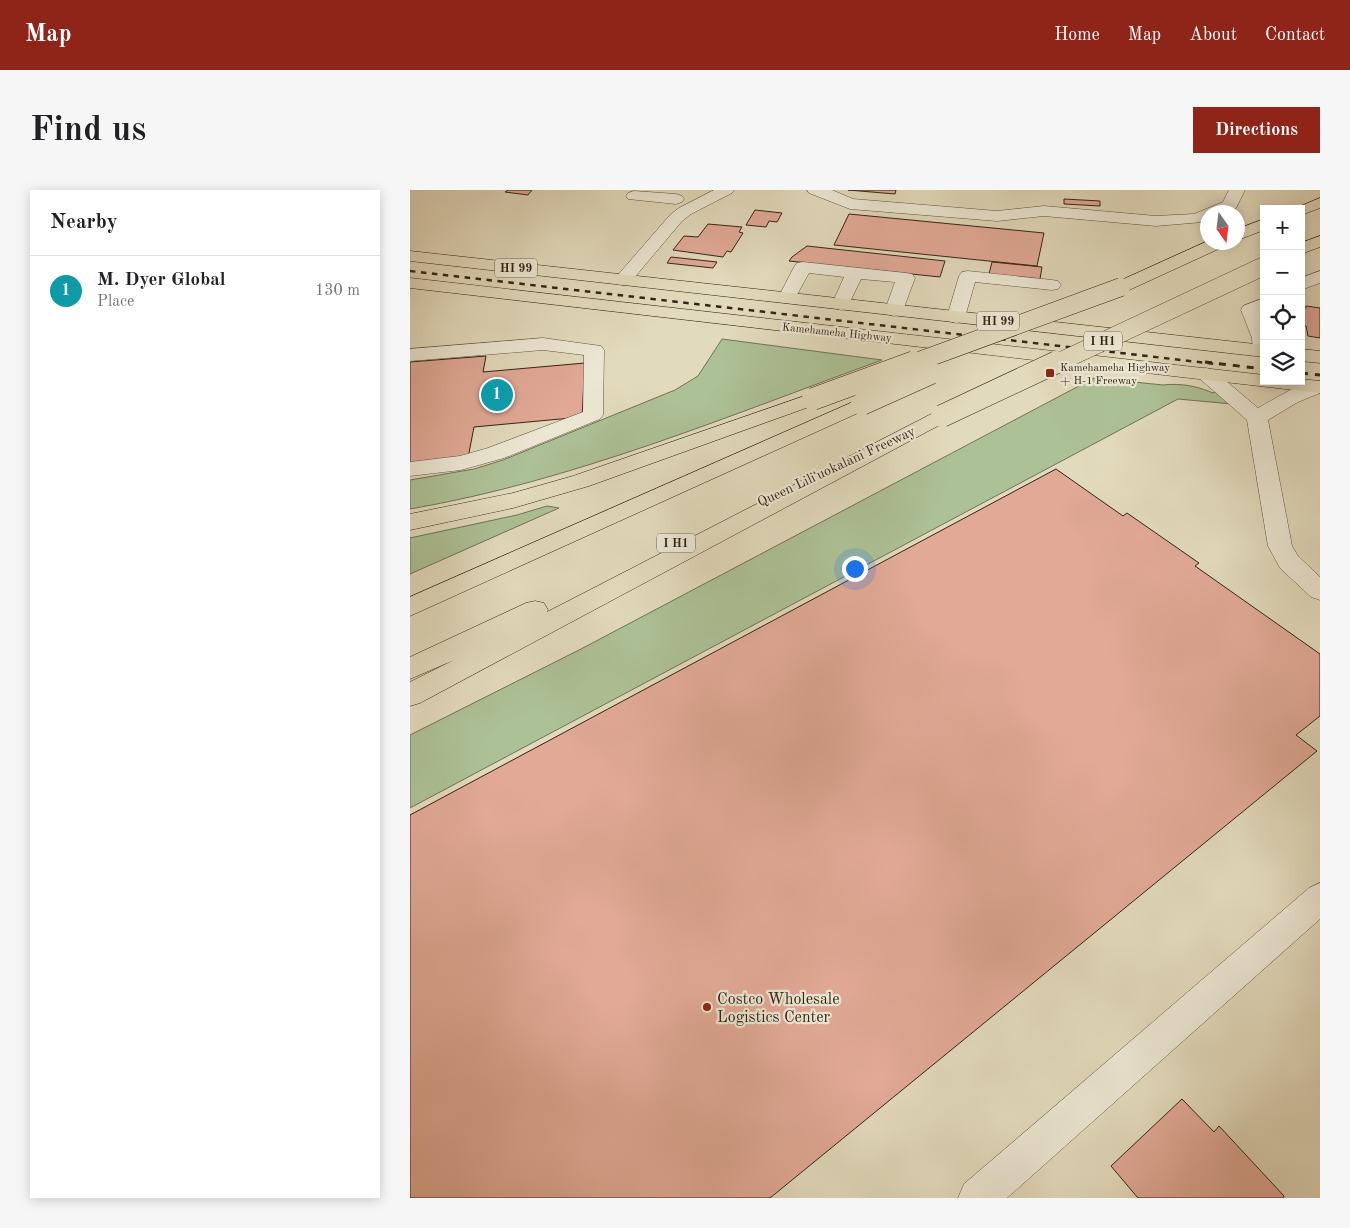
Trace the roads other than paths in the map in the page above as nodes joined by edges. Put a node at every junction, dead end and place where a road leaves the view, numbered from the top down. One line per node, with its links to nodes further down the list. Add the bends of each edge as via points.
1 (726, 190): 5 (lane)
2 (815, 190): 10 (lane, via 850,204 997,216 1044,211 1156,221)
3 (1237, 190): 7 (lane)
4 (635, 193): 5 (lane); 9 (lane)
5 (679, 200): 20 (lane, via 669,225)
6 (1320, 203): 8 (main road)
7 (1230, 205)
8 (1305, 209)
9 (626, 212)
10 (1200, 218)
11 (1260, 226): 12 (main road)
12 (1245, 232)
13 (1320, 241): 14 (main road)
14 (1305, 247)
15 (1202, 250): 24 (main road)
16 (410, 256): 20 (main road, HI 99)
17 (1260, 268): 41 (main road, Queen Liliʻuokalani Freeway / I H1, bridge)
18 (855, 272): 26 (lane, via 803,267); 27 (lane); 29 (lane, via 906,278)
19 (1320, 276): 22 (lane)
20 (622, 280): 25 (main road); 26 (main road, HI 99); 30 (main road)
21 (410, 283): 25 (main road, Kamehameha Highway / HI 99)
22 (1305, 283)
23 (1052, 285): 31 (lane, via 968,276)
24 (1121, 287): 44 (main road, bridge, via 600,474 501,504); 46 (main road, bridge)
25 (535, 298): 30 (main road, Kamehameha Highway / HI 99)
26 (787, 298): 27 (main road, HI 99)
27 (841, 304): 29 (main road, HI 99)
28 (1260, 306): 32 (lane, via 1250,310)
29 (894, 310): 31 (main road, HI 99)
30 (671, 314): 37 (main road, Kamehameha Highway / HI 99)
31 (956, 317): 33 (main road, HI 99)
32 (1260, 333)
33 (1260, 351)
34 (410, 355): 43 (lane, via 543,344 594,350 593,415 461,464)
35 (1305, 355): 36 (main road)
36 (1320, 357)
37 (1206, 374): 38 (main road, Kamehameha Highway / HI 99); 42 (lane)
38 (1260, 381)
39 (1302, 385): 40 (main road)
40 (1319, 387): 42 (lane, via 1291,398)
41 (942, 416): 47 (main road, Queen Liliʻuokalani Freeway / I H1); 48 (main road)
42 (1257, 418): 45 (lane, via 1280,546 1289,562)
43 (410, 469)
44 (410, 522)
45 (1320, 591)
46 (410, 608)
47 (410, 669)
48 (410, 695)
49 (1320, 898): 50 (lane)
50 (978, 1198)

